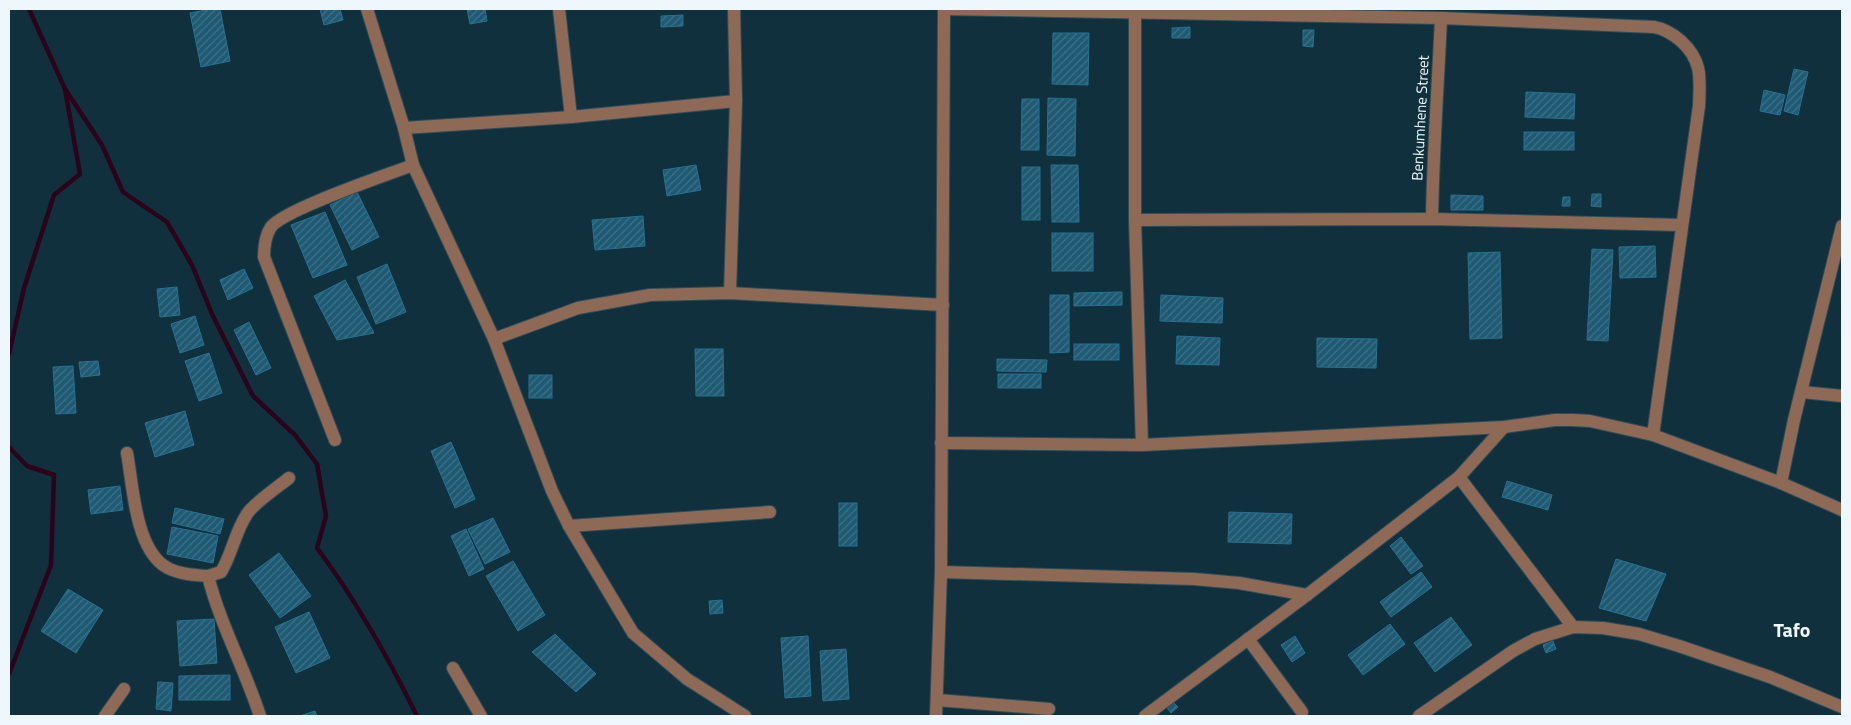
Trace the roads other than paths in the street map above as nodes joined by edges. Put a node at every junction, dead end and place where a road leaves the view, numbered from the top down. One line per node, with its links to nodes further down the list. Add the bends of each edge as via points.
1 (367, 9): 9 (street)
2 (559, 9): 8 (street)
3 (734, 9): 7 (street)
4 (944, 9): 5 (street); 16 (street)
5 (1135, 12): 6 (street); 12 (street)
6 (1441, 18): 11 (street, Benkumhene Street); 13 (street, via 1654,27 1664,29 1692,50 1699,66 1699,106)
7 (736, 101): 8 (street); 15 (street)
8 (571, 117): 9 (street)
9 (404, 128): 10 (street)
10 (413, 165): 17 (street); 22 (street, via 298,210 272,227 264,243 264,257)
11 (1432, 219): 12 (street); 13 (street)
12 (1135, 220): 24 (street)
13 (1682, 225): 21 (street)
14 (1842, 226): 18 (street)
15 (730, 293): 16 (street); 17 (street, via 650,295 603,303 578,308)
16 (943, 305): 23 (street)
17 (494, 339): 31 (street, via 552,491)
18 (1802, 392): 19 (street); 28 (street)
19 (1842, 396)
20 (1504, 427): 21 (street, via 1555,420 1590,420); 24 (street); 26 (street)
21 (1653, 435): 28 (street)
22 (335, 440)
23 (941, 443): 24 (street); 32 (street)
24 (1142, 445)
25 (127, 453): 33 (street, via 142,535 150,552 164,566 186,574)
26 (1459, 477): 34 (street); 35 (street)
27 (289, 478): 33 (street, via 248,512 228,561 221,572)
28 (1781, 483): 29 (street)
29 (1842, 510)
30 (770, 512): 31 (street)
31 (569, 526): 46 (street, via 633,633 687,679)
32 (941, 572): 34 (street, via 1194,579); 39 (street)
33 (208, 576): 44 (street, via 212,594)
34 (1307, 595): 36 (street)
35 (1573, 627): 40 (street, via 1639,634 1770,677); 49 (street, via 1535,639 1513,651)
36 (1248, 639): 42 (street); 48 (street)
37 (453, 668): 45 (street)
38 (124, 689): 43 (street)
39 (937, 700): 41 (street); 47 (street)
40 (1840, 707)
41 (1049, 709)
42 (1302, 712)
43 (105, 716)
44 (260, 716)
45 (481, 716)
46 (745, 716)
47 (936, 716)
48 (1145, 716)
49 (1419, 716)

